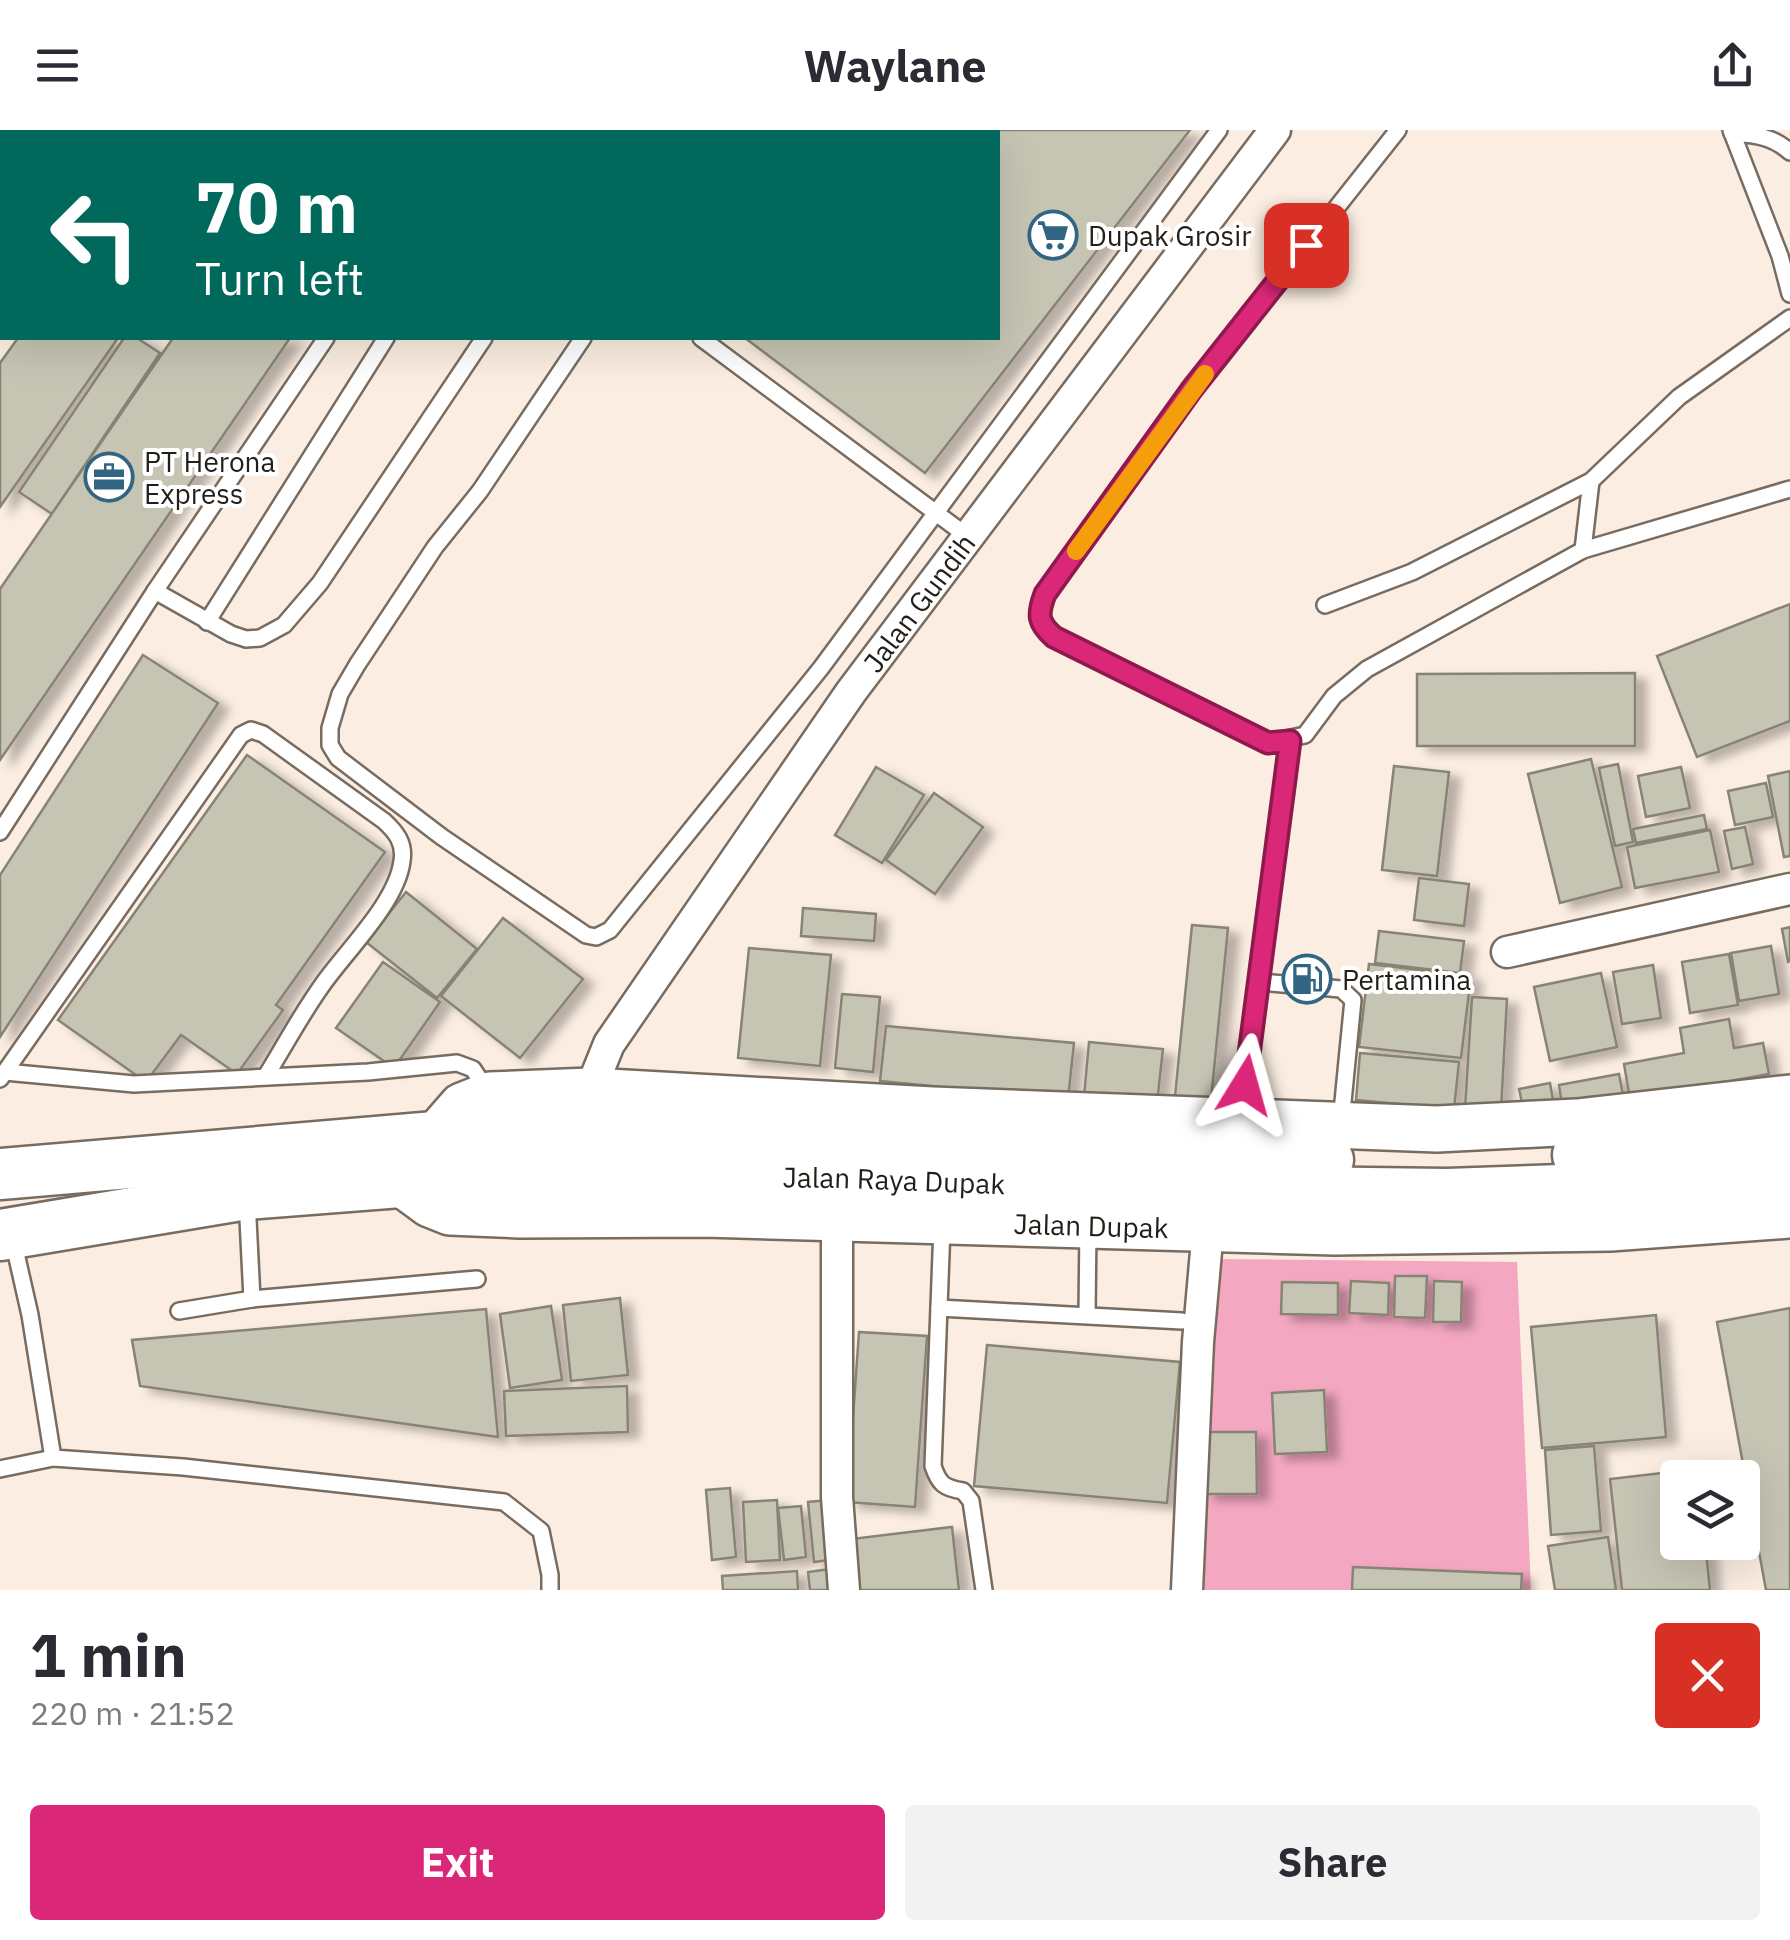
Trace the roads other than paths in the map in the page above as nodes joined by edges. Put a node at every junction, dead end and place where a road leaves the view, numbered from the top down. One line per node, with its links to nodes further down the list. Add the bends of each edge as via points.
1 (1219, 130): 15 (lane)
2 (1275, 130): 16 (street, Jalan Gundih)
3 (1398, 130): 21 (lane, via 1192,389 1038,612 1054,637 1268,743)
4 (1731, 132): 5 (lane, via 1762,135); 6 (lane)
5 (1790, 152)
6 (1790, 294)
7 (1790, 318): 13 (lane, via 1680,397)
8 (325, 340): 18 (lane)
9 (385, 340): 20 (lane)
10 (483, 340): 20 (lane, via 293,617 271,634 246,640)
11 (582, 340): 15 (lane, via 357,665 340,694 330,744 338,758 442,837 586,935 610,930 821,668)
12 (704, 340): 15 (lane)
13 (1591, 481): 17 (lane); 19 (lane, via 1412,572)
14 (1790, 488): 17 (lane)
15 (935, 512): 16 (lane)
16 (968, 536): 28 (street, Jalan Gundih, via 850,692 609,1044)
17 (1583, 550): 21 (lane, via 1367,670 1334,696 1305,736)
18 (156, 591): 20 (lane); 22 (lane)
19 (1325, 605)
20 (207, 622)
21 (1290, 741): 25 (lane)
22 (0, 832)
23 (1790, 889): 24 (street)
24 (1507, 952)
25 (1260, 982): 31 (lane); 32 (lane, via 1341,989 1353,1000)
26 (2, 1076): 27 (lane, via 134,1084); 27 (lane, via 241,735 251,730 384,820 402,845 389,896)
27 (266, 1076): 29 (lane, via 458,1062 473,1069)
28 (590, 1091): 29 (main road); 33 (main road)
29 (490, 1095): 34 (main road, via 462,1106)
30 (1790, 1098): 35 (main road, via 1577,1122)
31 (1240, 1120): 32 (main road); 33 (main road)
32 (1341, 1127): 35 (main road)
33 (1023, 1130): 34 (main road, Jalan Raya Dupak); 35 (main road, Jalan Raya Dupak, via 1348,1160 1482,1161)
34 (435, 1137): 37 (main road, Jalan Raya Dupak)
35 (1537, 1140): 36 (main road, Jalan Raya Dupak, via 1758,1147)
36 (1790, 1142)
37 (0, 1174)
38 (1790, 1179): 39 (main road, Jalan Raya Dupak, via 1447,1194 804,1176 578,1174)
39 (400, 1182): 40 (main road, Jalan Raya Dupak); 42 (main road, Jalan Dupak, via 450,1212)
40 (246, 1194): 46 (main road, Jalan Raya Dupak); 48 (lane)
41 (1790, 1215): 45 (main road, Jalan Dupak, via 1610,1228)
42 (837, 1220): 43 (main road, Jalan Dupak); 56 (street, via 836,1497)
43 (942, 1220): 44 (main road, Jalan Dupak); 49 (lane)
44 (1088, 1227): 45 (main road, Jalan Dupak); 51 (lane)
45 (1208, 1229): 58 (street)
46 (6, 1234): 53 (lane, via 30,1315)
47 (477, 1279): 48 (lane)
48 (252, 1300): 50 (lane)
49 (939, 1308): 51 (lane); 57 (lane, via 934,1466 945,1488 972,1501)
50 (179, 1311)
51 (1087, 1314): 52 (lane)
52 (1182, 1321)
53 (54, 1458): 54 (lane); 55 (lane, via 504,1502 541,1531)
54 (0, 1469)
55 (550, 1590)
56 (844, 1590)
57 (984, 1590)
58 (1187, 1590)

